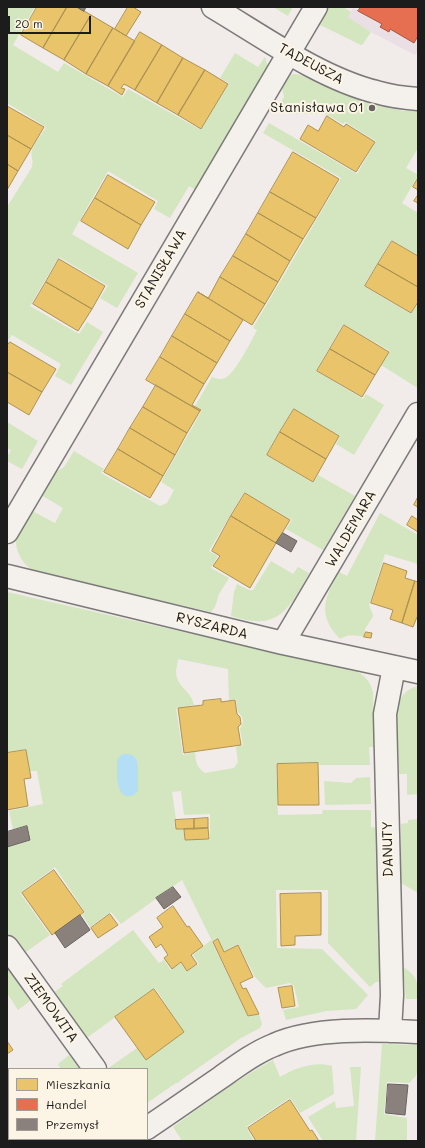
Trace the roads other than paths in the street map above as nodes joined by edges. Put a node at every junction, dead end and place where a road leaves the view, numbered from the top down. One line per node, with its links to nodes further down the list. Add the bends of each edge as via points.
1 (213, 7): 3 (street, TADEUSZA)
2 (316, 7): 3 (street, STANISŁAWA)
3 (288, 52): 4 (street, TADEUSZA, via 348,83 374,92); 6 (street, STANISŁAWA)
4 (418, 99)
5 (418, 414): 8 (street, WALDEMARA)
6 (7, 532)
7 (7, 576): 8 (street, RYSZARDA)
8 (283, 643): 9 (street, RYSZARDA)
9 (394, 667): 10 (street, RYSZARDA); 12 (street, DANUTY, via 385,714 392,995)
10 (418, 672)
11 (7, 947): 14 (street, ZIEMOWITA)
12 (390, 1031): 13 (street); 15 (street, via 338,1031 275,1044 246,1060)
13 (418, 1032)
14 (94, 1068)
15 (148, 1127)

